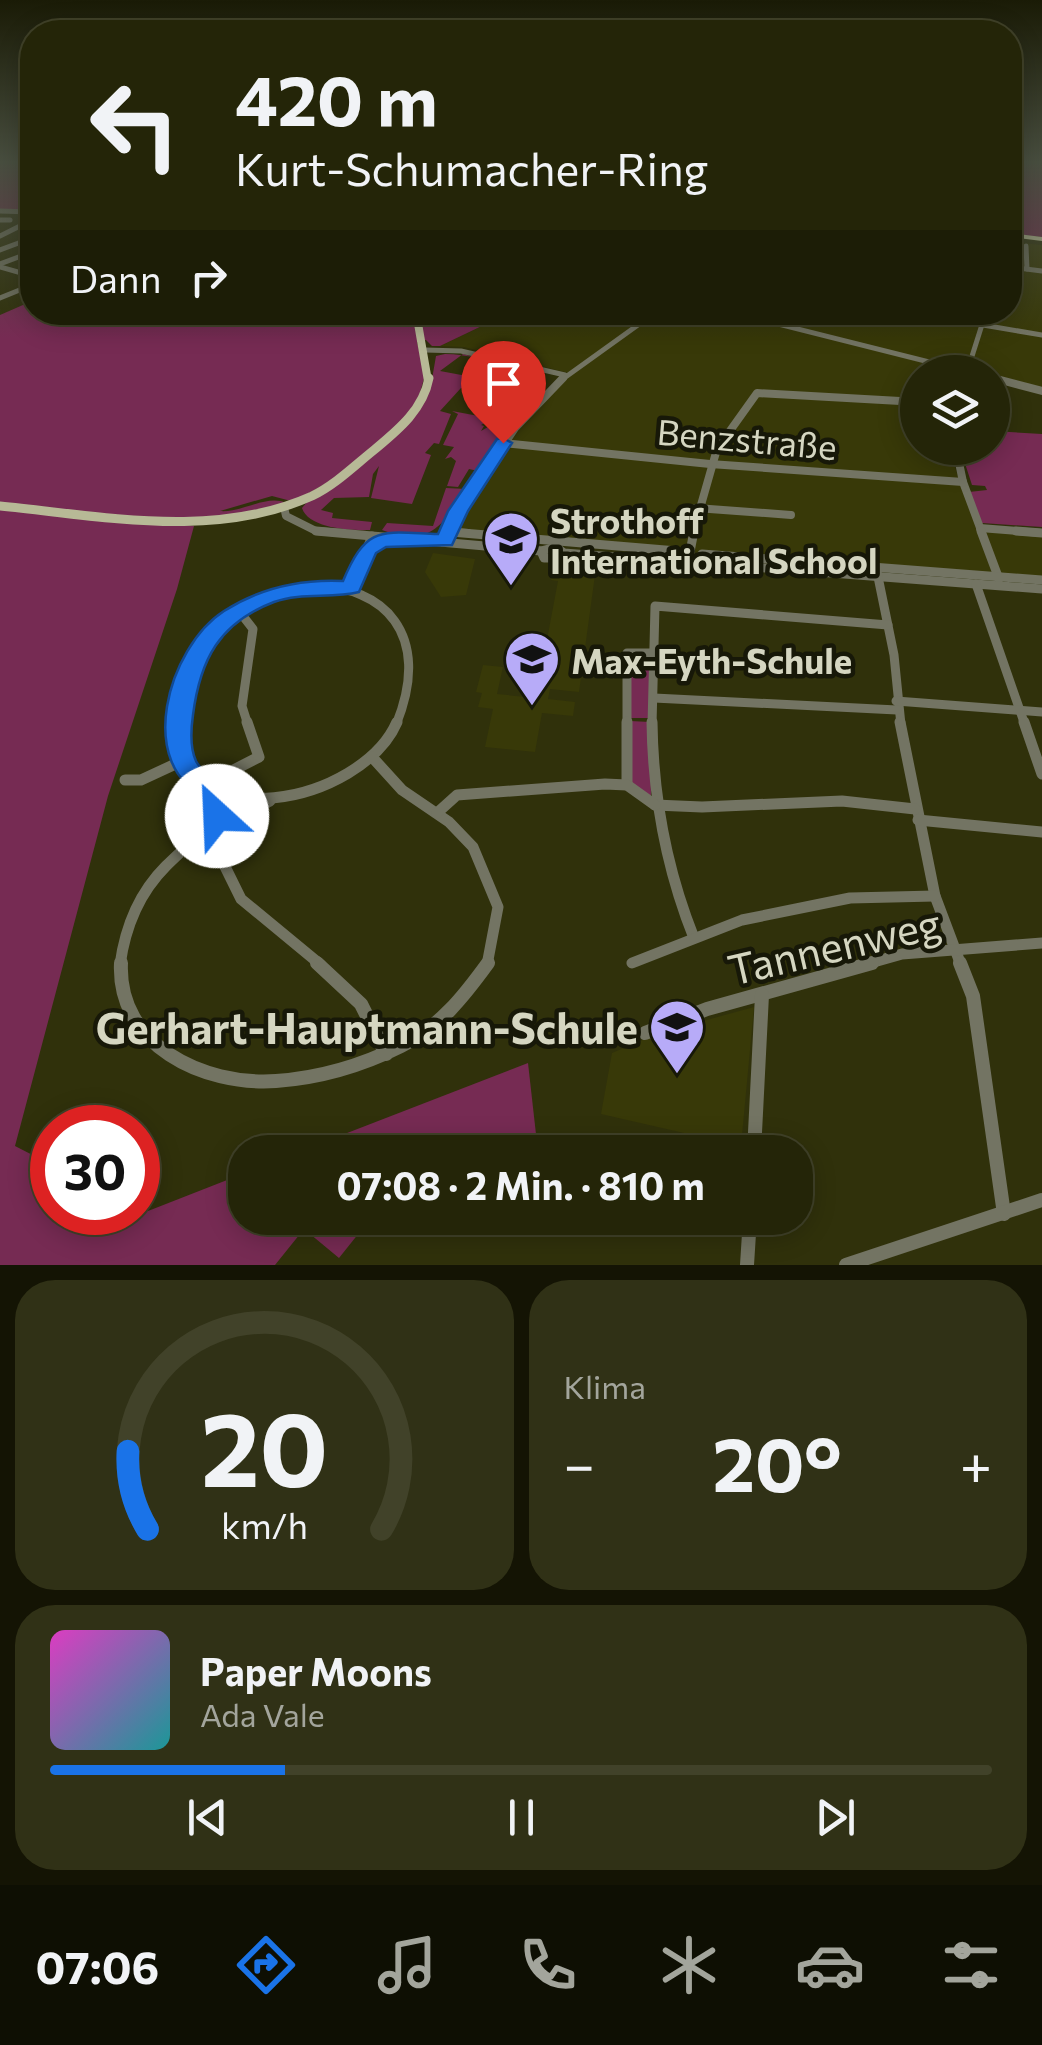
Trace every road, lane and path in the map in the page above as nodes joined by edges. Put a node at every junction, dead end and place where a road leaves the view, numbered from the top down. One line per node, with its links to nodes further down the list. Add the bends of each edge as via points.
1 (1026, 246): 3 (street)
2 (1022, 268): 3 (street)
3 (1027, 269): 4 (street)
4 (1042, 272)
5 (419, 325): 11 (main road)
6 (637, 325): 17 (street)
7 (644, 325): 17 (street)
8 (781, 325): 14 (street)
9 (984, 325): 10 (street); 15 (street)
10 (1042, 335)
11 (425, 350): 12 (street); 13 (street); 16 (main road)
12 (440, 353): 13 (street); 16 (street)
13 (476, 354): 17 (street)
14 (900, 355)
15 (974, 355)
16 (429, 363): 27 (main road, via 426,390 406,422)
17 (565, 375): 21 (street)
18 (1010, 383): 19 (street)
19 (1042, 391)
20 (900, 401): 22 (street, via 758,393)
21 (504, 442): 22 (street, Benzstraße); 30 (street)
22 (710, 464): 24 (street, Benzstraße); 26 (street)
23 (959, 465): 24 (street)
24 (962, 482): 29 (street)
25 (0, 506): 27 (main road, via 198,521)
26 (696, 508): 28 (street); 40 (street)
27 (288, 513): 32 (street, via 299,524)
28 (791, 515)
29 (980, 528): 31 (street); 45 (street)
30 (448, 531): 35 (street); 36 (street); 37 (street); 39 (street)
31 (1042, 533)
32 (349, 534): 33 (street); 38 (street)
33 (372, 536): 34 (street); 38 (street)
34 (394, 538): 35 (street); 38 (street)
35 (426, 541): 36 (street)
36 (442, 542): 37 (street)
37 (466, 544): 42 (street, via 542,551 551,560 564,553)
38 (367, 549): 47 (street)
39 (677, 550)
40 (690, 557): 41 (street); 42 (street)
41 (701, 559): 42 (street, via 699,568 689,570); 43 (street)
42 (677, 562)
43 (876, 571): 45 (street); 46 (street); 50 (street)
44 (1042, 580): 45 (street)
45 (1000, 581): 46 (street); 48 (street)
46 (976, 584): 54 (street)
47 (351, 588): 49 (street, via 299,588); 56 (street, via 387,607 406,653 401,714)
48 (1042, 589)
49 (239, 610): 57 (street, via 203,643 186,678 178,717); 61 (street, via 252,624 242,714 259,757)
50 (888, 625): 51 (street, via 655,606); 53 (street)
51 (653, 653): 52 (street); 60 (street, via 626,653)
52 (654, 698): 53 (street); 64 (street)
53 (896, 706): 54 (street); 66 (street)
54 (1021, 711): 55 (street); 58 (street)
55 (1042, 712)
56 (372, 756): 63 (street, via 330,782); 65 (street, via 400,788)
57 (182, 761): 59 (street, via 141,780); 61 (street)
58 (1042, 774)
59 (125, 780)
60 (627, 784): 64 (street); 65 (street, via 457,794)
61 (204, 785): 62 (street)
62 (225, 794): 63 (street); 68 (street)
63 (277, 798): 67 (street)
64 (655, 805): 66 (street, via 848,802); 71 (street, via 666,862)
65 (437, 813): 77 (street, via 464,836 486,870 497,900 497,932 463,1002 432,1030)
66 (917, 814): 69 (street); 70 (street)
67 (228, 821)
68 (208, 830): 77 (street, via 235,891 364,1003); 77 (street, via 154,879 127,929 120,980 123,1002 140,1031 187,1067 246,1082 325,1074)
69 (1042, 832)
70 (935, 896): 71 (street, via 850,898 742,920); 73 (street)
71 (694, 938): 74 (street)
72 (1042, 943): 73 (street, Tannenweg)
73 (953, 948): 75 (street, Tannenweg, via 902,954); 80 (street, via 973,996)
74 (632, 963)
75 (762, 995): 76 (street, Tannenweg); 78 (street)
76 (645, 1033)
77 (386, 1054)
78 (755, 1135)
79 (1042, 1200): 80 (street)
80 (1004, 1214): 83 (street)
81 (749, 1235): 82 (street)
82 (747, 1265)
83 (846, 1265)

